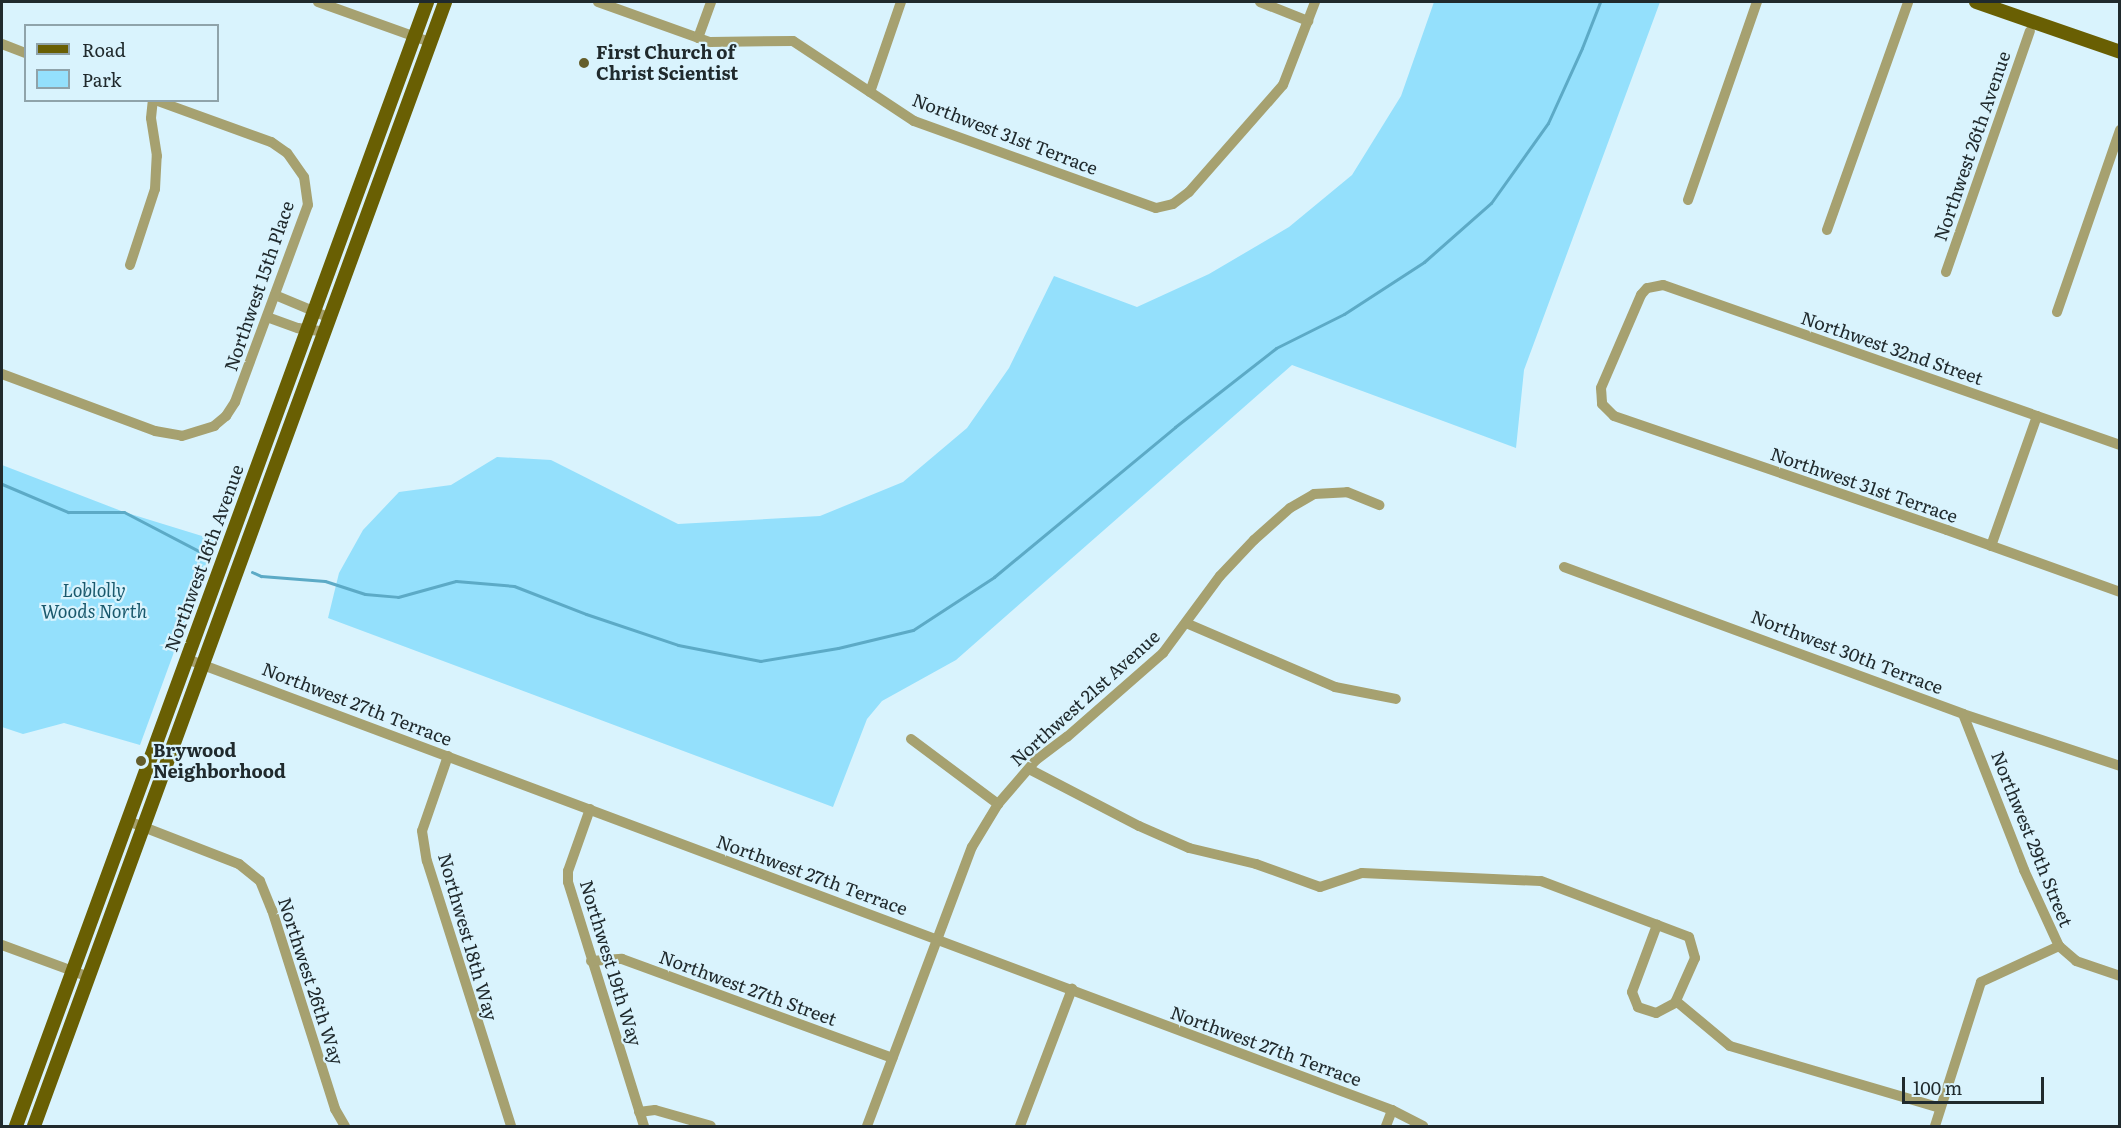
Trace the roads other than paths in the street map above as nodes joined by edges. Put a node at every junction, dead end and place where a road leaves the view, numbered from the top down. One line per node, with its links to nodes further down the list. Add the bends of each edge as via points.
1 (318, 2): 14 (street)
2 (427, 2): 14 (main road, Northwest 16th Avenue)
3 (445, 2): 16 (main road, Northwest 16th Avenue)
4 (598, 2): 15 (street, Northwest 31st Terrace)
5 (711, 2): 15 (street)
6 (901, 2): 20 (street)
7 (1260, 2): 12 (street)
8 (1315, 2): 12 (street)
9 (1757, 2): 24 (street)
10 (1908, 2): 25 (street)
11 (1977, 2): 19 (main road)
12 (1308, 21): 20 (street, Northwest 31st Terrace, via 1283,85 1190,192 1173,204 1156,208 914,121)
13 (2030, 31): 27 (street, Northwest 26th Avenue)
14 (414, 36): 16 (street); 29 (main road, Northwest 16th Avenue)
15 (698, 38): 20 (street, Northwest 31st Terrace, via 710,42 793,41)
16 (430, 42): 32 (main road, Northwest 16th Avenue)
17 (2, 44): 18 (street)
18 (24, 52)
19 (2120, 52)
20 (870, 92)
21 (154, 102): 26 (street, via 155,189)
22 (160, 102): 28 (street, Northwest 15th Place, via 271,142 287,153 304,177 308,205)
23 (2120, 130): 30 (street)
24 (1688, 200)
25 (1827, 230)
26 (130, 265)
27 (1946, 272)
28 (275, 295): 29 (street); 31 (street, Northwest 15th Place)
29 (314, 311): 32 (street); 33 (main road, Northwest 16th Avenue)
30 (2056, 312)
31 (267, 317): 33 (street); 35 (street, Northwest 15th Place, via 226,416 213,426 182,436 155,431)
32 (330, 318): 34 (main road, Northwest 16th Avenue)
33 (307, 330): 34 (street); 39 (main road, Northwest 16th Avenue)
34 (325, 332): 40 (main road, Northwest 16th Avenue)
35 (2, 374)
36 (1602, 404): 37 (street, Northwest 32nd Street, via 1601,388 1636,305 1653,285); 42 (street, Northwest 31st Terrace, via 1614,416 1646,428)
37 (2037, 416): 38 (street, Northwest 32nd Street); 42 (street)
38 (2120, 445)
39 (249, 490): 40 (main road); 46 (main road, Northwest 16th Avenue)
40 (264, 495): 47 (main road, Northwest 16th Avenue)
41 (1380, 505): 45 (street, Northwest 21st Avenue, via 1347,492 1314,494 1290,508 1220,576)
42 (1991, 546): 44 (street, Northwest 31st Terrace)
43 (1564, 567): 49 (street, Northwest 30th Terrace)
44 (2120, 592)
45 (1186, 623): 48 (street, via 1335,687); 53 (street, Northwest 21st Avenue, via 1162,653)
46 (187, 659): 47 (street, Northwest 27th Terrace); 56 (main road, Northwest 16th Avenue)
47 (203, 664): 51 (street, Northwest 27th Terrace); 57 (main road, Northwest 16th Avenue)
48 (1396, 699)
49 (1963, 714): 52 (street, Northwest 30th Terrace); 61 (street, Northwest 29th Street, via 2024,870)
50 (911, 739): 54 (street)
51 (448, 756): 55 (street, Northwest 27th Terrace); 75 (street, Northwest 18th Way, via 422,831)
52 (2120, 766)
53 (1029, 769): 54 (street, Northwest 21st Avenue); 58 (street, via 1190,848 1256,864 1320,887 1362,873 1541,881)
54 (998, 804): 59 (street, Northwest 21st Avenue, via 972,847)
55 (590, 809): 59 (street, Northwest 27th Terrace); 62 (street, Northwest 19th Way, via 568,871 568,882)
56 (128, 821): 57 (street, Northwest 26th Way); 63 (main road, Northwest 16th Avenue)
57 (144, 826): 65 (main road, Northwest 16th Avenue); 74 (street, Northwest 26th Way, via 239,864 260,881 335,1109)
58 (1656, 925): 67 (street, via 1689,937 1695,958); 67 (street, via 1632,992 1638,1007 1656,1013)
59 (936, 939): 66 (street, Northwest 27th Terrace); 68 (street, Northwest 21st Avenue)
60 (2, 945): 63 (street)
61 (2059, 946): 64 (street, Northwest 29th Street, via 2076,961); 69 (street, via 1981,982)
62 (591, 961): 68 (street, Northwest 27th Street, via 622,959); 71 (street, Northwest 19th Way)
63 (73, 971): 65 (street); 72 (main road, Northwest 16th Avenue)
64 (2120, 976)
65 (89, 977): 73 (main road, Northwest 16th Avenue)
66 (1072, 989): 70 (street, Northwest 27th Terrace); 79 (street)
67 (1676, 1001): 69 (street, via 1730,1047)
68 (892, 1058): 78 (street, Northwest 21st Avenue)
69 (1940, 1108): 82 (street)
70 (1392, 1110): 80 (street); 81 (street, Northwest 27th Terrace)
71 (639, 1112): 76 (street, Northwest 19th Way); 77 (street, via 655,1110)
72 (16, 1126)
73 (34, 1126)
74 (345, 1126)
75 (510, 1126)
76 (644, 1126)
77 (711, 1126)
78 (867, 1126)
79 (1020, 1126)
80 (1386, 1126)
81 (1423, 1126)
82 (1935, 1126)

